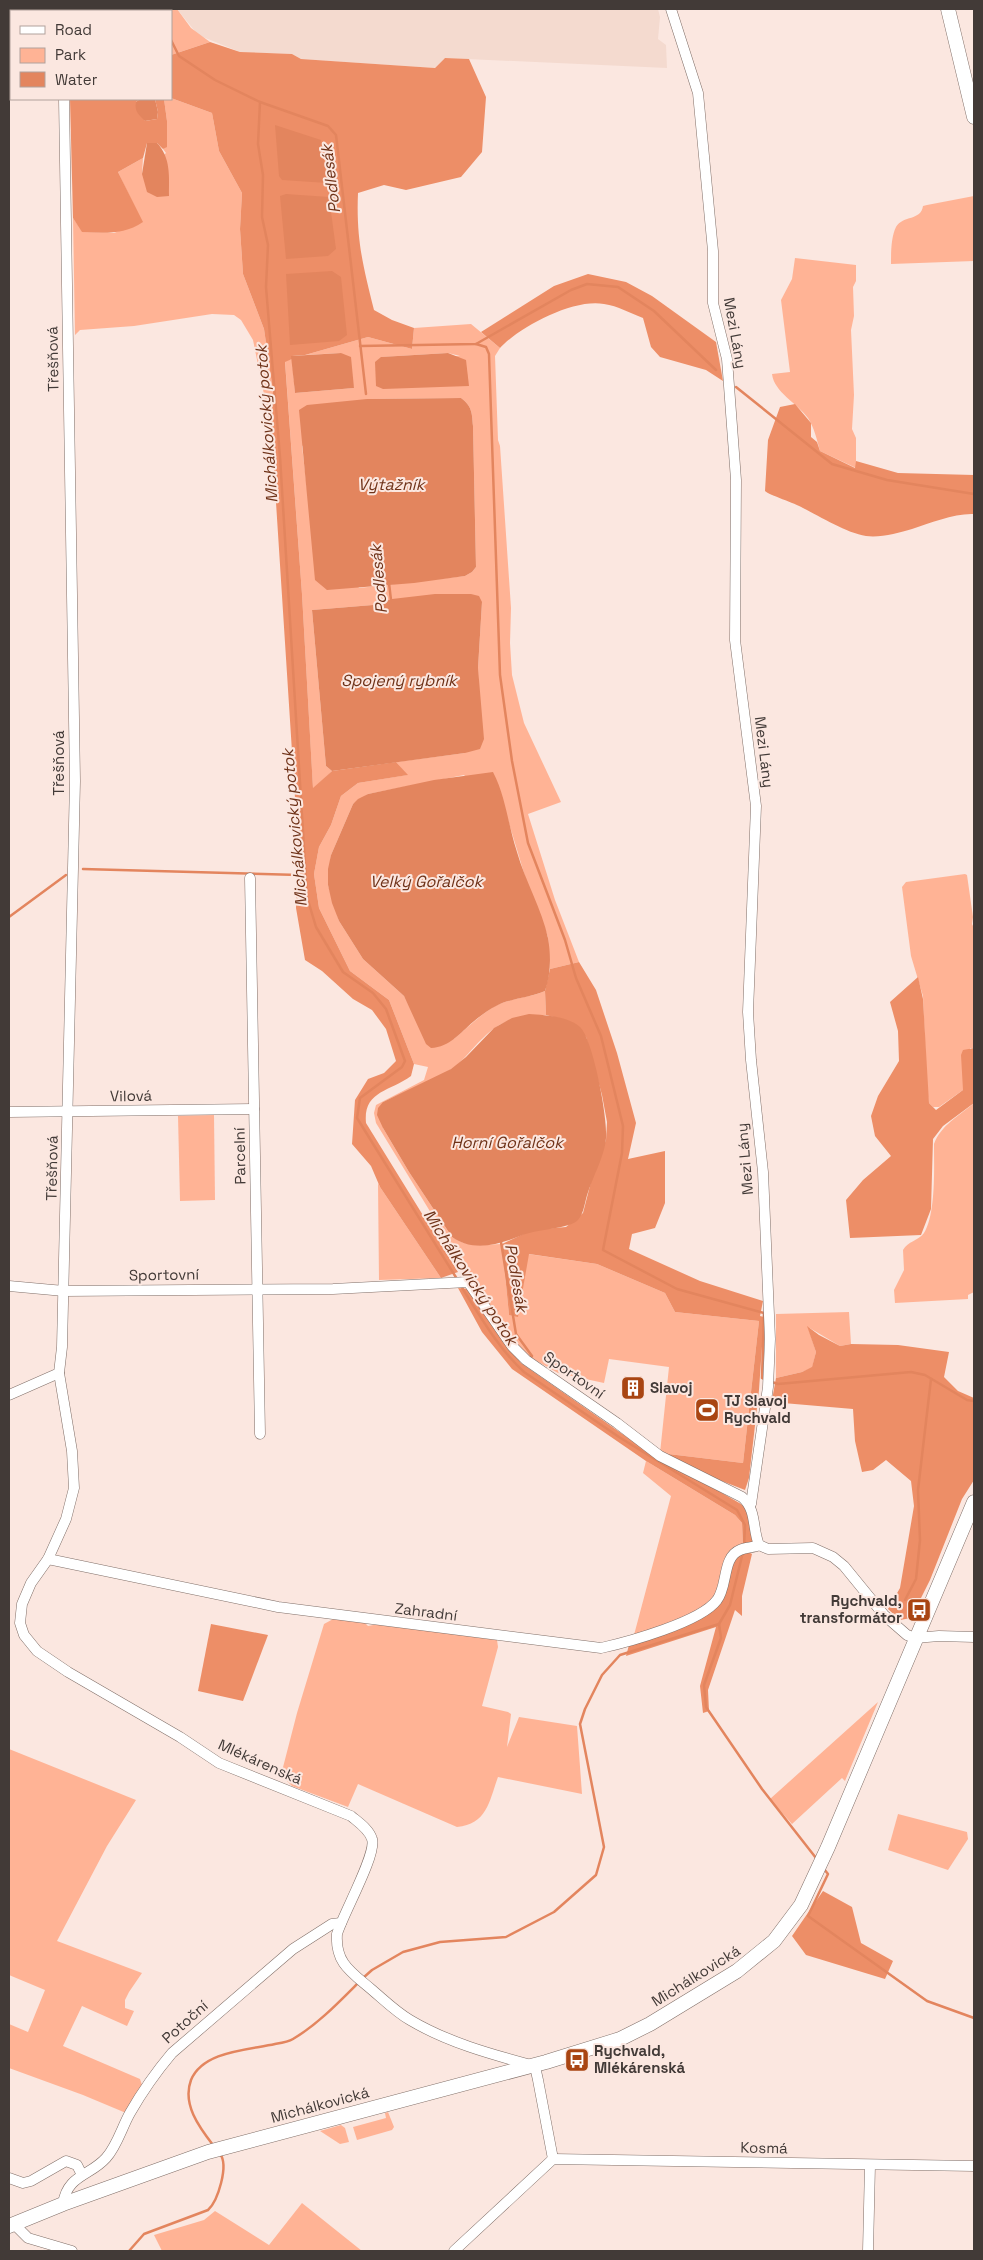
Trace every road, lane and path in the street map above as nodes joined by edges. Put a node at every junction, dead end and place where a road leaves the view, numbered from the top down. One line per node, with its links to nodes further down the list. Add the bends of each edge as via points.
1 (671, 9): 16 (street, Mezi Lány, via 698,93 712,251 713,303 727,359 736,480 735,640 756,806 748,1012 763,1172 770,1339 768,1387)
2 (948, 9): 4 (street)
3 (64, 100): 8 (street, Třešňová, via 75,781)
4 (974, 117)
5 (250, 878): 6 (street, Parcelní)
6 (254, 1109): 8 (street, Vilová); 10 (street, Parcelní)
7 (9, 1112): 8 (street, Vilová)
8 (69, 1112): 11 (street, Třešňová)
9 (9, 1286): 11 (street, Sportovní)
10 (257, 1289): 11 (street, Sportovní); 14 (street, Parcelní); 16 (street, Sportovní, via 333,1289 468,1282 512,1346 526,1360 660,1456)
11 (64, 1291): 12 (street, Třešňová)
12 (58, 1373): 13 (street); 18 (street, Mlékárenská, via 72,1451 74,1488 66,1519)
13 (9, 1395)
14 (260, 1434)
15 (974, 1502): 20 (street, Michálkovická)
16 (751, 1504): 17 (street)
17 (756, 1547): 18 (street, Zahradní, via 741,1549 730,1559 718,1600 698,1616 625,1643 601,1648 278,1608); 20 (street, via 813,1548 833,1557 884,1615)
18 (48, 1559): 21 (street, Mlékárenská, via 31,1583 22,1604 20,1623 24,1635 37,1651 219,1763 351,1816 365,1828 372,1839 372,1846)
19 (974, 1637): 20 (street)
20 (915, 1638): 22 (street, Michálkovická, via 828,1847 801,1905 774,1941 737,1972 650,2024 620,2039)
21 (341, 1923): 22 (street, Mlékárenská, via 336,1946 339,1956 354,1975 408,2019 460,2044); 26 (street, Potoční, via 332,1924 293,1949 172,2053 129,2114 108,2156)
22 (531, 2065): 23 (street, via 536,2071); 28 (street, Michálkovická, via 208,2152)
23 (553, 2159): 24 (street, Kosmá); 31 (street)
24 (870, 2164): 25 (street, Kosmá); 32 (street)
25 (974, 2166)
26 (82, 2175): 27 (street, via 77,2165 66,2160 31,2182); 28 (street, Potoční, via 66,2190)
27 (9, 2178)
28 (63, 2204): 29 (street)
29 (11, 2224): 30 (street, via 28,2238)
30 (72, 2251)
31 (454, 2251)
32 (868, 2251)

